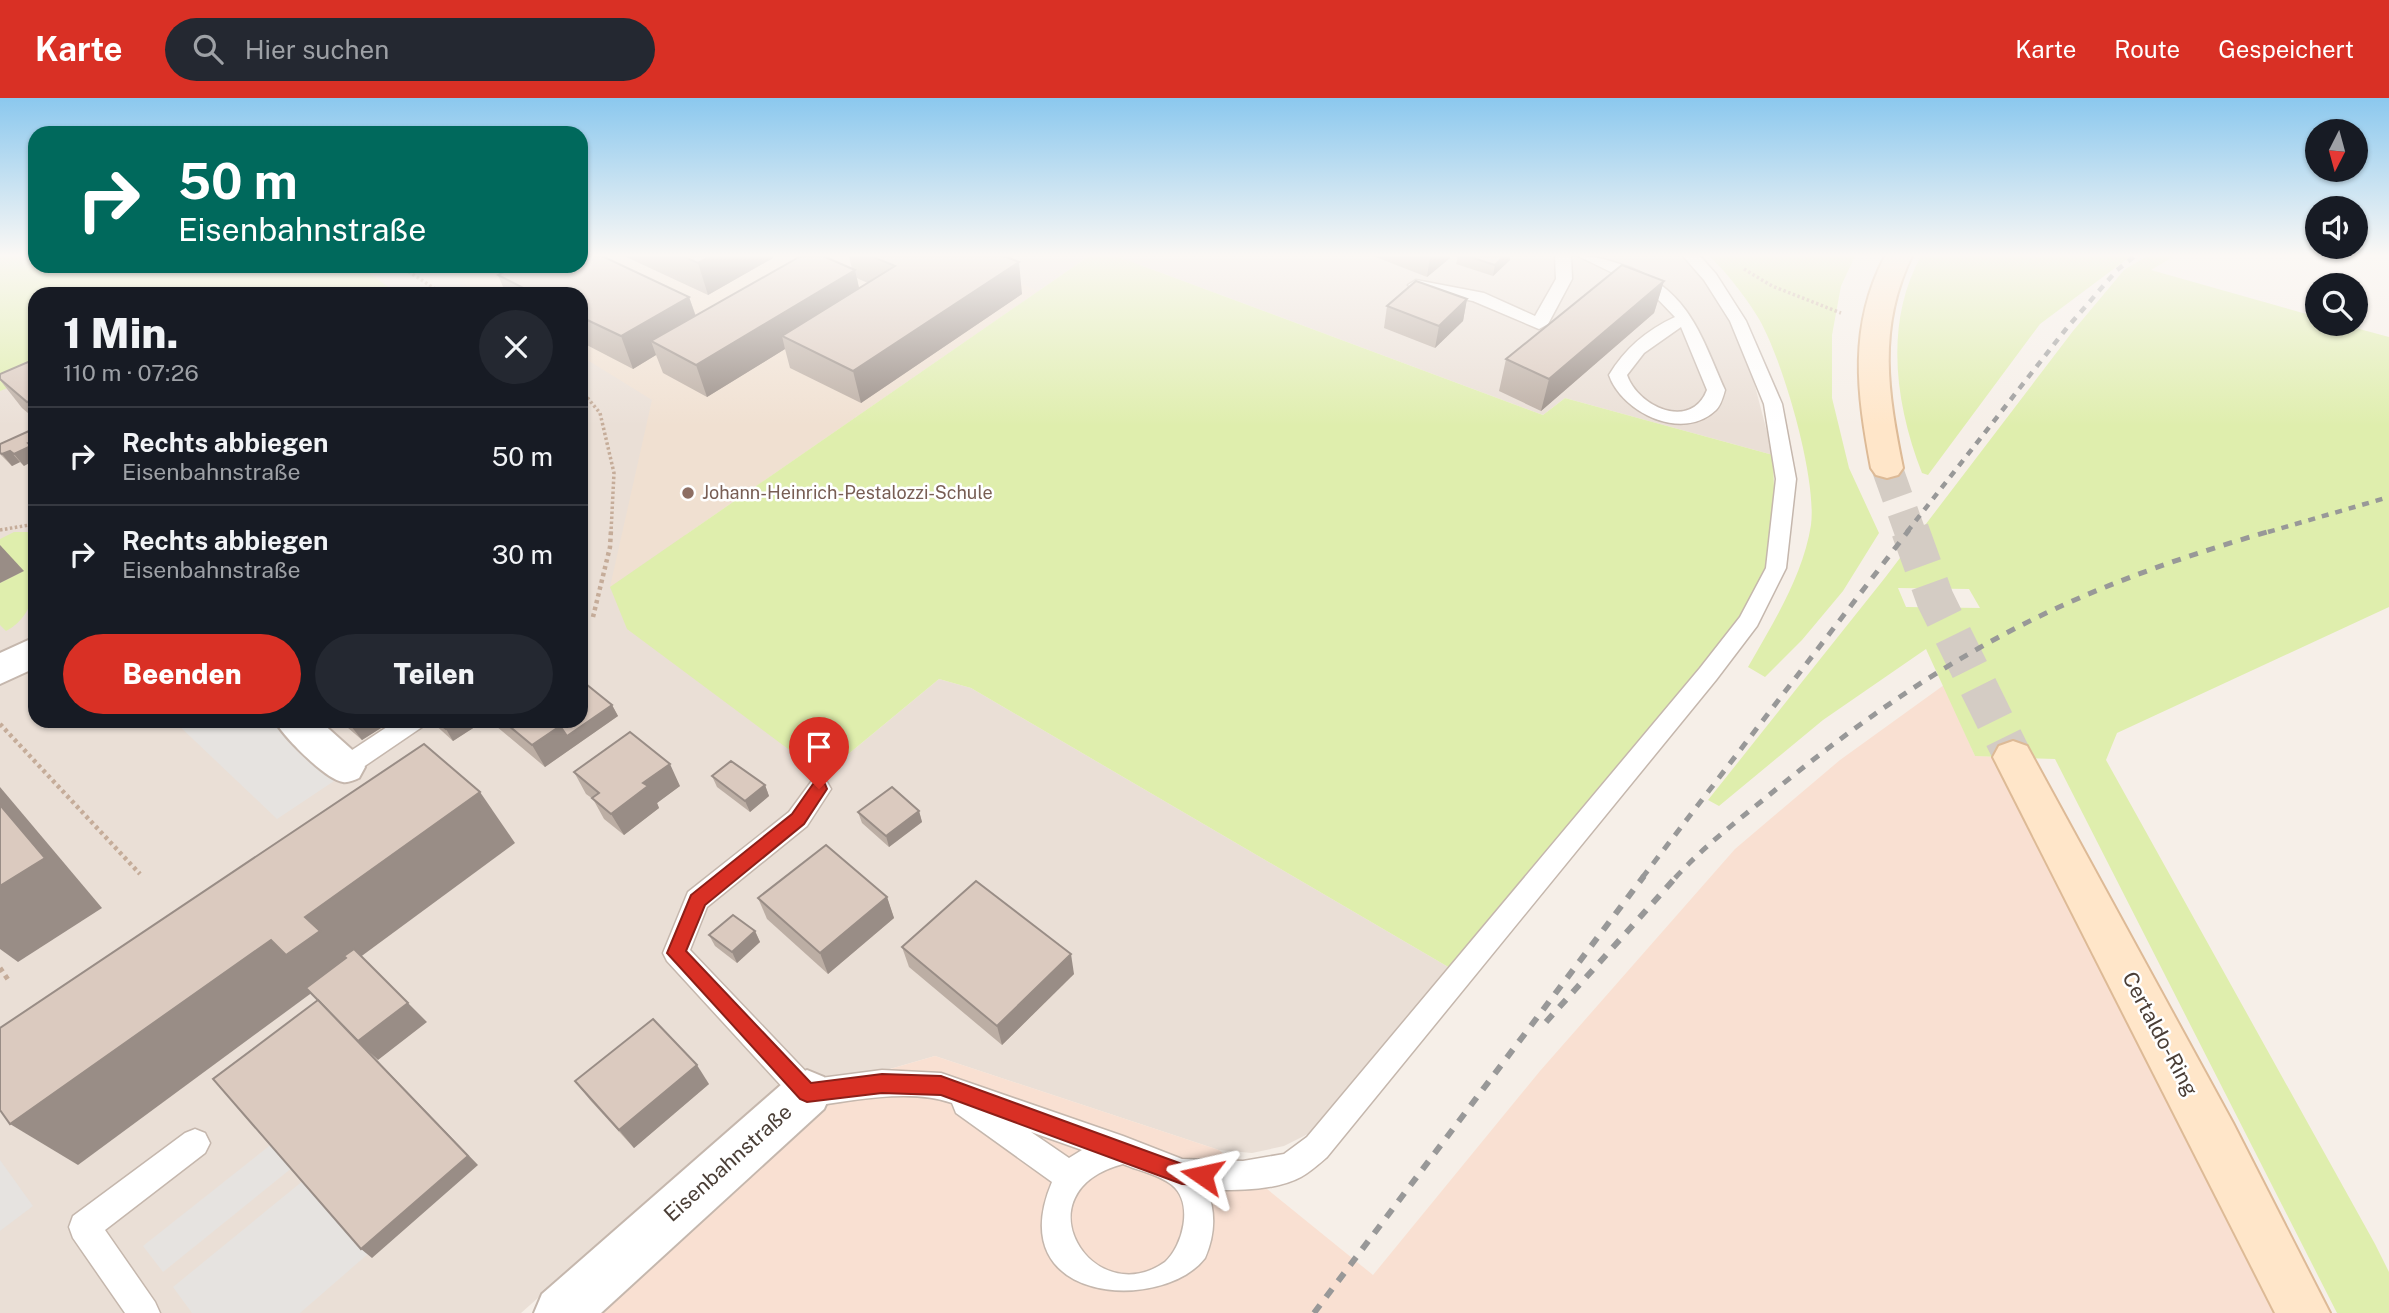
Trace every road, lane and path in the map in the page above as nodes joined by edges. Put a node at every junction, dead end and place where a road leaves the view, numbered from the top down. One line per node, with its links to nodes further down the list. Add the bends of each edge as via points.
1 (1514, 313): 2 (lane, via 1539,324)
2 (1545, 313)
3 (1679, 313): 6 (lane)
4 (1733, 313): 25 (lane, via 1768,391 1786,479 1776,568 1749,621 1317,1147 1290,1167 1278,1170 1243,1176)
5 (1878, 313): 8 (main road, via 1874,399)
6 (1684, 319): 6 (lane, via 1716,390 1715,402 1707,411 1676,417 1633,401 1622,390 1618,375 1627,361 1665,328)
7 (588, 398): 11 (path, via 600,413 614,473 610,547)
8 (1887, 468)
9 (28, 525): 10 (path)
10 (0, 530)
11 (593, 617)
12 (0, 724): 18 (path)
13 (302, 728): 16 (street)
14 (404, 728): 16 (lane)
15 (2014, 757): 29 (main road, Certaldo-Ring)
16 (345, 767)
17 (819, 789): 22 (lane, Eisenbahnstraße, via 798,819 698,900 676,953)
18 (140, 874)
19 (0, 968): 20 (path)
20 (9, 981)
21 (941, 1086): 22 (lane, via 882,1083); 24 (lane); 26 (lane)
22 (807, 1093): 28 (street, Eisenbahnstraße)
23 (195, 1143): 27 (lane, via 84,1227)
24 (1123, 1150): 25 (lane); 26 (lane, via 1101,1156)
25 (1182, 1174): 26 (lane, via 1197,1202 1199,1227 1192,1252 1177,1274 1155,1289 1130,1296 1104,1293 1081,1281 1064,1262 1055,1238 1055,1212)
26 (1072, 1178)
27 (144, 1313)
28 (561, 1313)
29 (2303, 1313)

